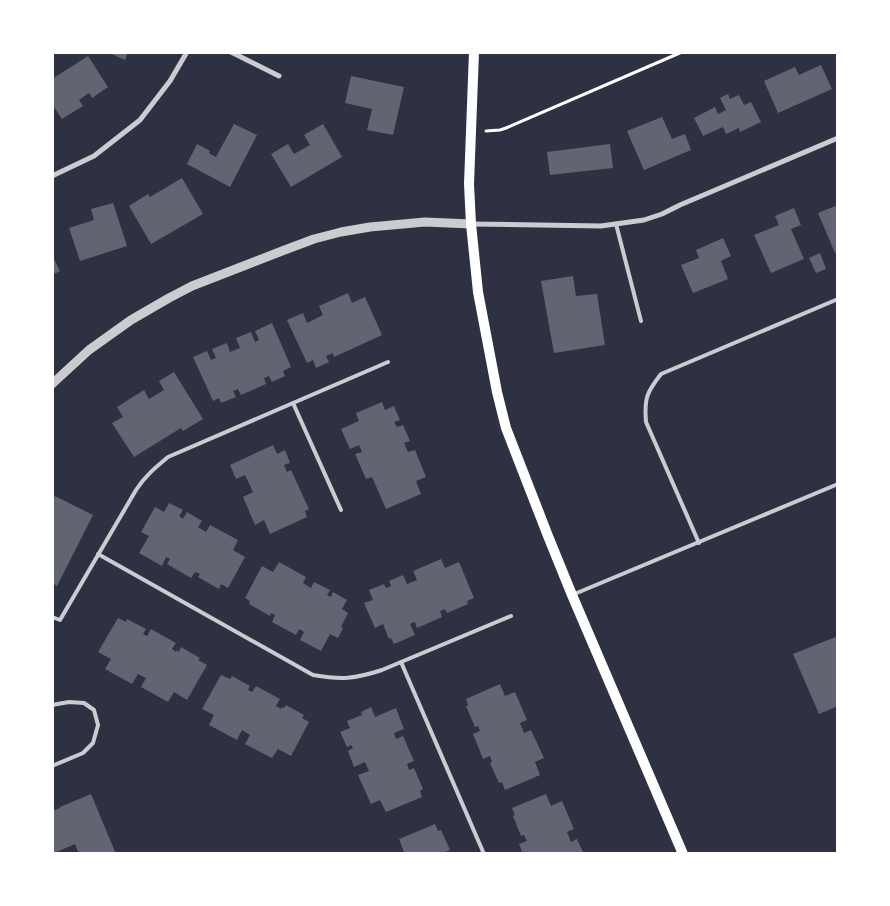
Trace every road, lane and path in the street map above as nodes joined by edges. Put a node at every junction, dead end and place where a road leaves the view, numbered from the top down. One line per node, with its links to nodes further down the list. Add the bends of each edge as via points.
1 (187, 52): 8 (street, via 170,81 140,120 94,156)
2 (231, 52): 5 (street)
3 (474, 52): 6 (main road)
4 (682, 52): 6 (path, via 500,130)
5 (279, 76)
6 (471, 132): 9 (main road)
7 (838, 138): 10 (street, via 662,214)
8 (52, 176)
9 (470, 224): 10 (street); 14 (street, via 425,222 370,227 314,239 282,251 169,298 89,350); 20 (main road, via 489,356 504,419)
10 (616, 224): 12 (lane)
11 (838, 299): 18 (lane, via 661,374 650,388 645,406 646,422)
12 (641, 321)
13 (388, 362): 15 (lane)
14 (52, 384)
15 (293, 403): 17 (lane); 19 (lane, via 168,457 143,479)
16 (838, 484): 18 (lane)
17 (341, 510)
18 (699, 543): 20 (lane)
19 (98, 554): 22 (lane, via 60,620); 23 (lane, via 313,675 349,678)
20 (572, 595): 27 (main road)
21 (511, 616): 23 (lane)
22 (52, 617)
23 (401, 662): 26 (lane)
24 (52, 705): 25 (lane, via 84,703 94,710 98,725 93,743 83,752)
25 (52, 766)
26 (484, 854)
27 (683, 854)

